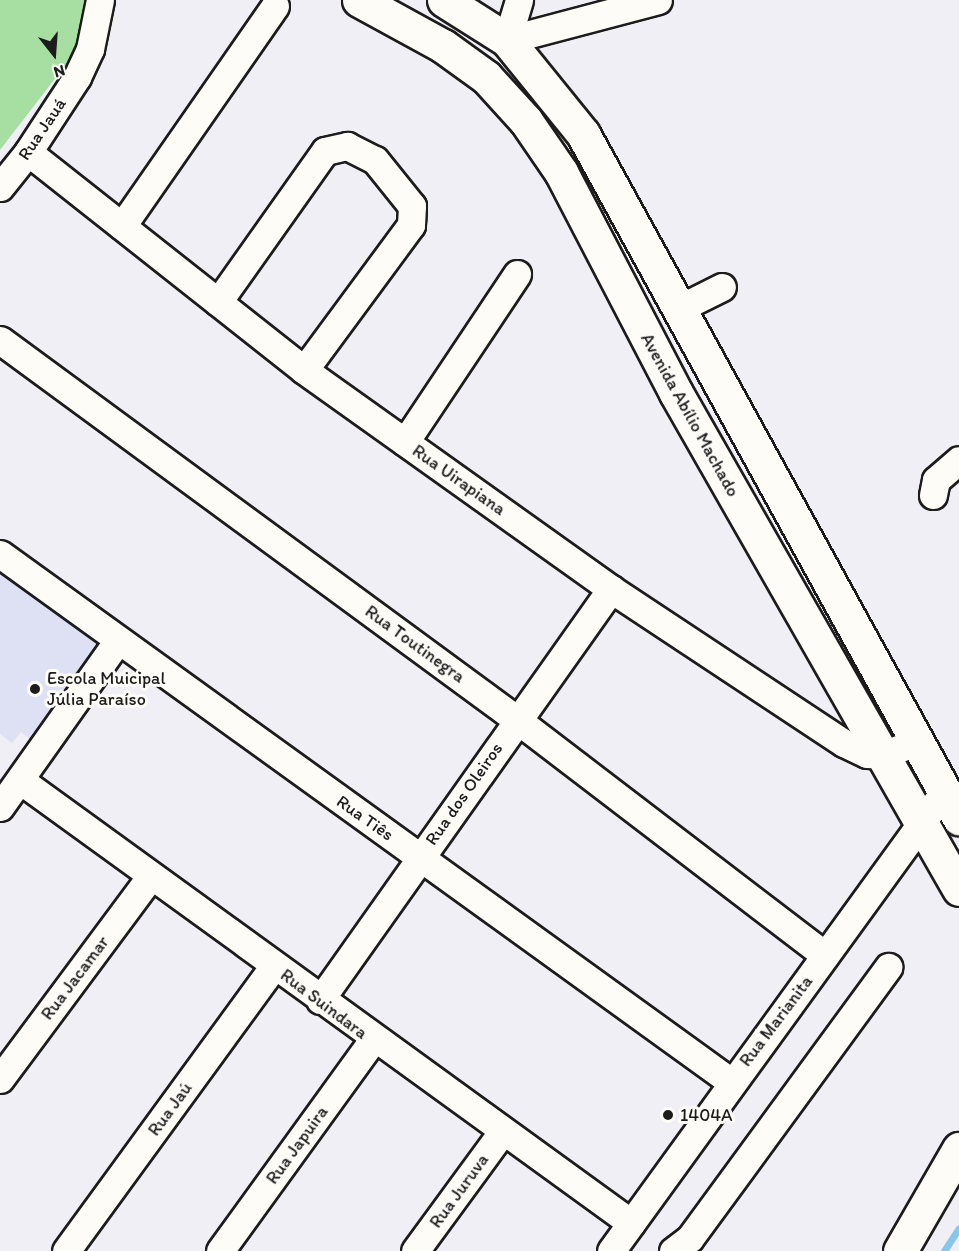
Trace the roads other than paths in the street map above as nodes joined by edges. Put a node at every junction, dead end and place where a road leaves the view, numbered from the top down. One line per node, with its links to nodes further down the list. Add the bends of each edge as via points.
1 (100, 0): 8 (street, Rua Jauá, via 90,49)
2 (359, 0): 25 (main road, Avenida Abílio Machado, via 443,46 486,77 526,121 561,172 676,393)
3 (444, 0): 7 (main road)
4 (519, 0): 7 (street)
5 (658, 0): 7 (street)
6 (274, 6): 10 (street)
7 (507, 40): 14 (main road, via 584,134)
8 (28, 152): 9 (street, Rua Jauá); 10 (street, Rua Uirapiana)
9 (0, 187)
10 (122, 226): 13 (street, Rua Uirapiana)
11 (517, 274): 17 (street)
12 (722, 287): 14 (street)
13 (218, 302): 16 (street, Rua Uirapiana); 16 (street, via 325,151 347,147 375,160 412,206 411,225)
14 (678, 309): 24 (main road)
15 (0, 340): 23 (street, Rua Toutinegra)
16 (304, 370): 17 (street, Rua Uirapiana)
17 (405, 442): 21 (street, Rua Uirapiana)
18 (959, 460): 19 (street, via 936,480)
19 (933, 495)
20 (0, 554): 22 (street, Rua Tiês)
21 (611, 589): 23 (street, Rua dos Oleiros); 25 (street, Rua Uirapiana, via 844,743 867,754)
22 (117, 642): 26 (street); 30 (street, Rua Tiês)
23 (516, 719): 30 (street, Rua dos Oleiros); 33 (street, Rua Toutinegra)
24 (914, 742): 25 (street); 27 (main road)
25 (884, 755): 29 (main road, Avenida Abílio Machado)
26 (20, 780): 28 (street); 31 (street, Rua Suindara)
27 (951, 805): 29 (street, Rua Marianita)
28 (0, 807)
29 (921, 820): 32 (main road, Avenida Abílio Machado); 33 (street, Rua Marianita)
30 (419, 857): 36 (street, Rua dos Oleiros); 39 (street, Rua Tiês)
31 (150, 877): 34 (street, Rua Suindara); 38 (street, Rua Jacamar)
32 (959, 889)
33 (825, 955): 39 (street, Rua Marianita)
34 (274, 966): 36 (street, Rua Suindara); 43 (street, Rua Jaú)
35 (888, 967): 47 (street, via 690,1238)
36 (320, 1000): 37 (street, Rua Suindara)
37 (373, 1040): 40 (street, Rua Suindara); 44 (street, Rua Japuira)
38 (0, 1079)
39 (730, 1081): 42 (street, Rua Marianita)
40 (502, 1132): 42 (street, Rua Suindara); 45 (street, Rua Juruva)
41 (959, 1149): 48 (main road)
42 (631, 1223): 46 (street, Rua Marianita)
43 (66, 1251)
44 (220, 1251)
45 (415, 1251)
46 (611, 1251)
47 (673, 1251)
48 (900, 1251)

